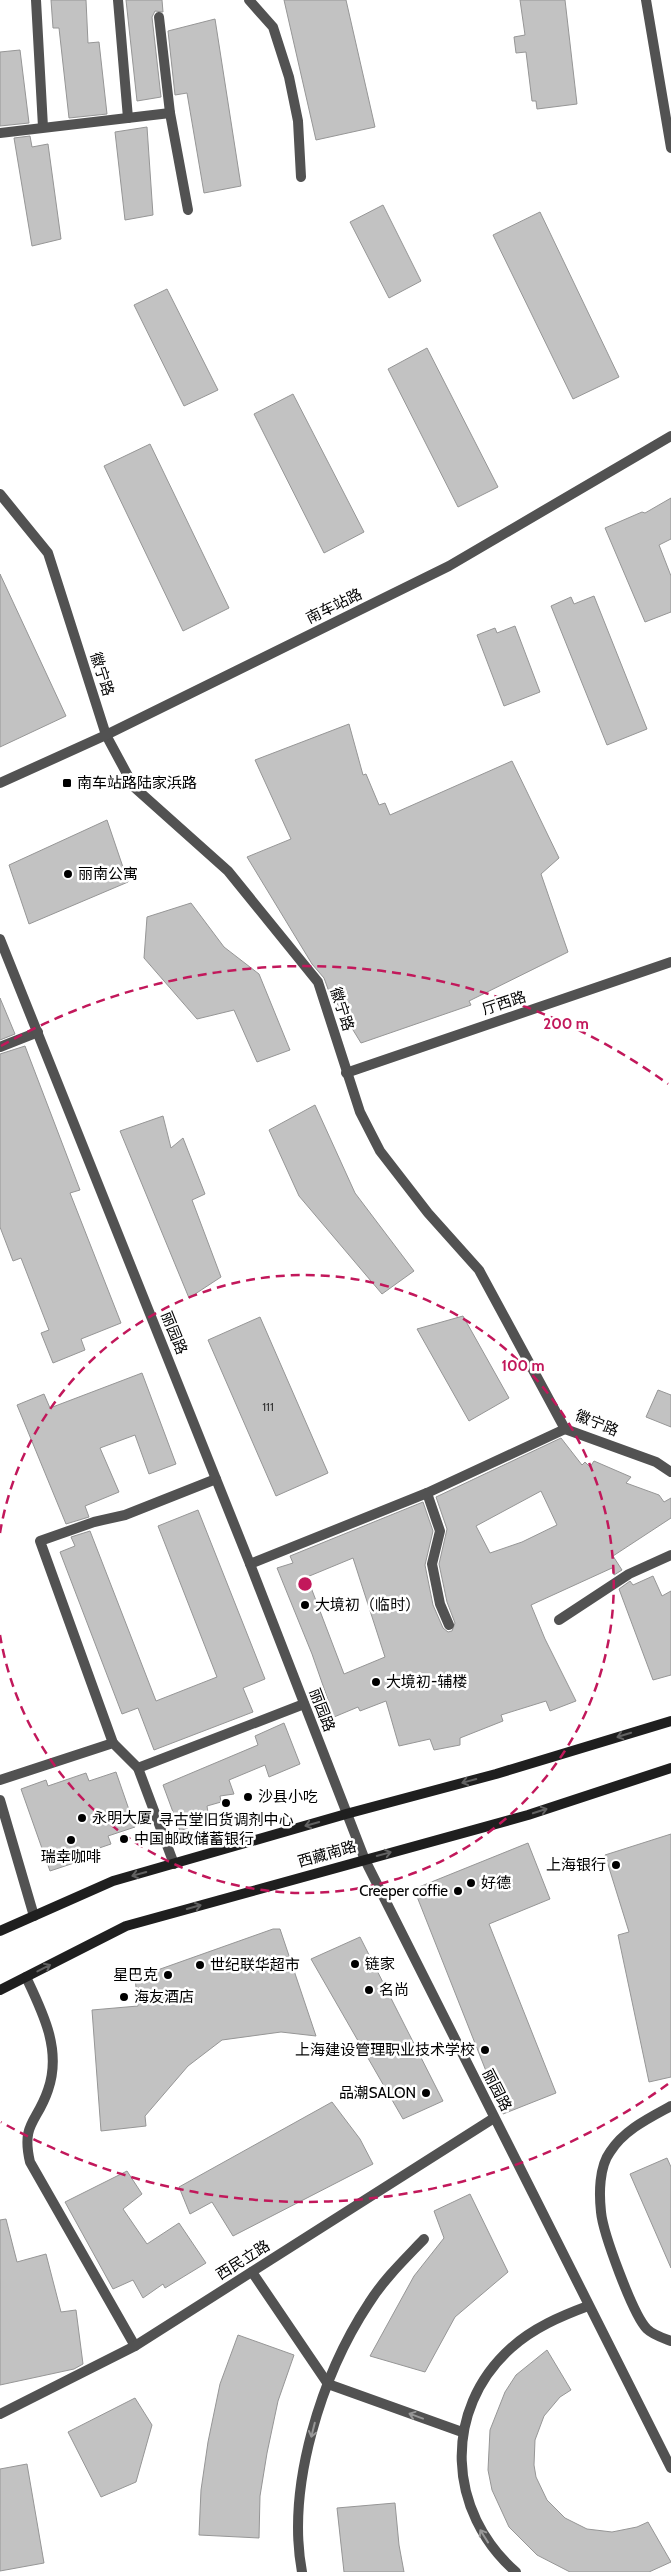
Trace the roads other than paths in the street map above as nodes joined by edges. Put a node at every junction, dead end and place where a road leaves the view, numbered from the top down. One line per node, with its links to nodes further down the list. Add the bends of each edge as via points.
1 (36, 0): 8 (street)
2 (118, 0): 7 (street)
3 (249, 0): 11 (street, via 273,27 289,77 298,121)
4 (646, 0): 10 (street)
5 (159, 17): 6 (street)
6 (170, 113): 7 (street); 12 (street)
7 (128, 118): 8 (street)
8 (43, 127): 9 (street)
9 (0, 133)
10 (671, 148)
11 (302, 177)
12 (188, 210)
13 (671, 436): 15 (street, 南车站路, via 449,566)
14 (0, 494): 15 (street, 徽宁路, via 48,554)
15 (106, 735): 16 (street, 南车站路); 21 (street, 徽宁路, via 134,787 228,871 318,982)
16 (0, 783)
17 (0, 939): 19 (street, 丽园路)
18 (671, 962): 21 (street, 厅西路)
19 (38, 1032): 20 (street); 24 (street, 丽园路)
20 (0, 1047)
21 (346, 1073): 22 (street, 徽宁路, via 360,1112 380,1151 428,1213 479,1270)
22 (565, 1428): 23 (street, 徽宁路, via 656,1462); 25 (street)
23 (671, 1472)
24 (216, 1479): 27 (street, 丽园路); 32 (street, via 125,1515 40,1541)
25 (427, 1494): 27 (street); 29 (street, via 440,1531 432,1564 440,1604)
26 (671, 1555): 28 (street, via 629,1574)
27 (250, 1564): 30 (street, 丽园路)
28 (559, 1620)
29 (449, 1625)
30 (304, 1704): 33 (street); 37 (street, 丽园路)
31 (671, 1721): 37 (main road, one-way to 37, via 496,1774)
32 (113, 1743): 33 (street); 35 (street)
33 (138, 1768): 39 (street)
34 (671, 1768): 38 (main road, 西藏南路, one-way to 34, via 528,1815)
35 (0, 1780)
36 (0, 1800): 40 (street)
37 (346, 1814): 38 (street, 丽园路); 39 (main road, one-way to 39)
38 (365, 1860): 42 (main road, 西藏南路, one-way to 38, via 126,1926); 45 (street, 丽园路)
39 (174, 1864): 40 (main road, one-way to 40, via 113,1881)
40 (34, 1916): 41 (main road)
41 (0, 1931)
42 (26, 1976): 43 (main road, 西藏南路); 50 (street, via 43,2012 55,2058 48,2091 28,2134 26,2144 30,2162)
43 (0, 1990)
44 (671, 2106): 49 (street, via 641,2123 609,2153 599,2196 601,2214 636,2314 648,2329)
45 (494, 2118): 47 (street, 西民立路); 48 (street, 丽园路)
46 (424, 2239): 51 (street, via 370,2301 347,2339)
47 (252, 2272): 50 (street, 西民立路); 51 (street)
48 (588, 2306): 53 (street, via 564,2314 512,2347 489,2371); 54 (street, 丽园路)
49 (671, 2341)
50 (135, 2346): 52 (street, 西民立路)
51 (328, 2384): 53 (street, one-way to 51); 55 (street, one-way to 55, via 315,2422 299,2511)
52 (0, 2414)
53 (462, 2432): 56 (street, one-way to 53, via 483,2537 468,2503 461,2469)
54 (671, 2468)
55 (302, 2572)
56 (516, 2572)

